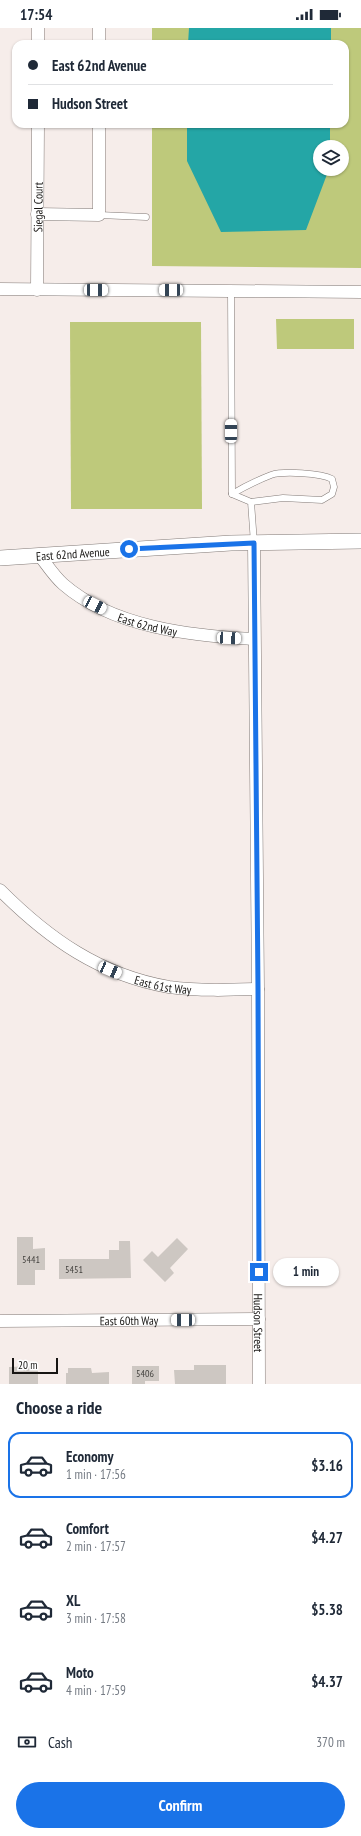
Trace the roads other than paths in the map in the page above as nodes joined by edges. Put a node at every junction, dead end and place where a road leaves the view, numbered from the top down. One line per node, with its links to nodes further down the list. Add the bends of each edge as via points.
1 (38, 28): 3 (street)
2 (99, 28): 4 (street)
3 (38, 40)
4 (99, 40)
5 (38, 128): 7 (street, Siegal Court)
6 (100, 128): 8 (street)
7 (37, 214): 8 (street); 11 (street, Siegal Court)
8 (99, 215): 9 (lane)
9 (146, 217)
10 (0, 289): 11 (street)
11 (37, 290): 12 (street)
12 (230, 291): 13 (street); 14 (lane)
13 (361, 292)
14 (232, 494): 15 (lane); 15 (lane, via 272,474 326,476 332,479 334,487 332,494 322,500 283,498)
15 (251, 502): 17 (lane)
16 (361, 541): 17 (street, East 62nd Avenue)
17 (254, 543): 18 (street, East 62nd Avenue, via 100,550); 20 (street, Hudson Street)
18 (40, 556): 19 (street, East 62nd Avenue); 20 (street, East 62nd Way, via 63,584 104,609 143,624 168,630)
19 (0, 558)
20 (254, 639): 22 (street, Hudson Street)
21 (0, 890): 22 (street, East 61st Way, via 53,938 83,957 119,974 182,988)
22 (258, 989): 23 (street, Hudson Street)
23 (259, 1319): 24 (street, East 60th Way); 25 (street, Hudson Street)
24 (0, 1320)
25 (259, 1384)

